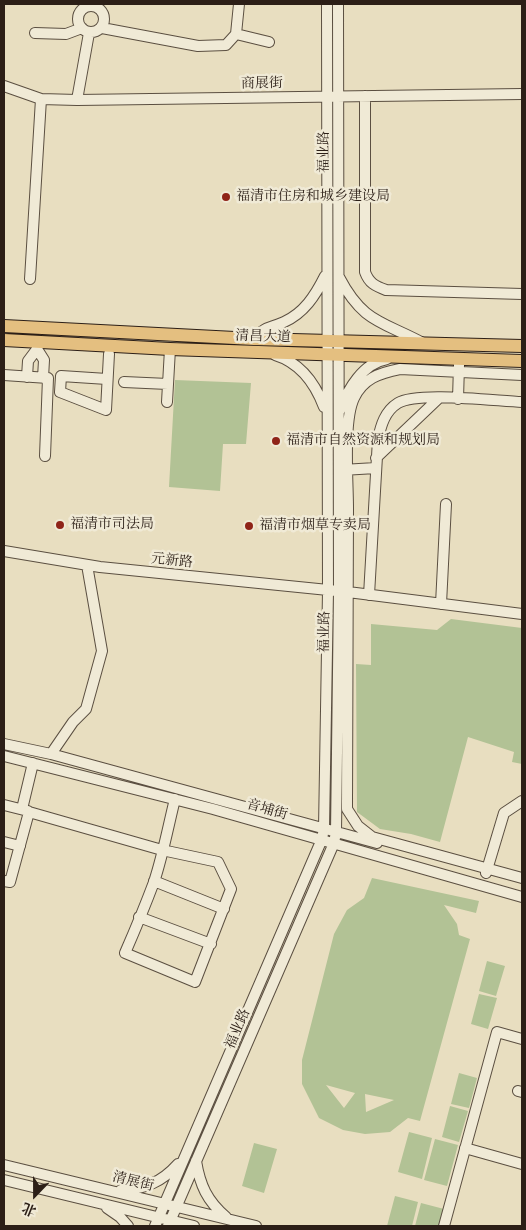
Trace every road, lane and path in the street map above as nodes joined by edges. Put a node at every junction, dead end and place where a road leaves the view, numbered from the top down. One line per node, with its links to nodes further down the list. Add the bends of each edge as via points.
1 (239, 4): 8 (street)
2 (327, 4): 13 (street, 福业路)
3 (338, 4): 14 (street, 福业路)
4 (86, 5): 5 (street, via 102,11 105,20); 6 (street, via 78,16)
5 (102, 28): 6 (street); 8 (street, via 198,46 226,45)
6 (85, 30): 7 (street, via 66,34); 16 (street)
7 (35, 33)
8 (236, 34): 9 (street)
9 (269, 42)
10 (4, 86): 15 (street, 商展街)
11 (522, 94): 12 (street, 商展街)
12 (365, 96): 14 (street, 商展街); 20 (street, via 365,272 368,279 386,290)
13 (326, 97): 14 (street, 商展街); 16 (street, 商展街); 18 (street, 福业路)
14 (339, 97): 17 (street, 福业路)
15 (41, 99): 16 (street, 商展街); 19 (street)
16 (77, 100)
17 (338, 274): 24 (street, 福业路); 25 (street, via 352,300 368,316)
18 (326, 276): 22 (street, via 306,306 286,322 264,328); 24 (street, 福业路)
19 (30, 279)
20 (522, 294)
21 (4, 326): 22 (main road, 清昌大道)
22 (254, 339): 24 (main road, 清昌大道)
23 (4, 340): 26 (main road, 清昌大道)
24 (332, 341): 25 (main road, 清昌大道); 31 (street, 福业路)
25 (424, 343): 27 (main road, 清昌大道)
26 (37, 346): 28 (main road, 清昌大道); 37 (street, via 28,361); 38 (street, via 44,360)
27 (522, 346)
28 (170, 349): 29 (main road, 清昌大道); 41 (street)
29 (267, 352): 31 (main road, 清昌大道); 46 (street, via 296,365 311,380)
30 (109, 354): 39 (street)
31 (332, 355): 32 (main road, 清昌大道); 46 (street, 福业路)
32 (400, 357): 34 (main road, 清昌大道); 46 (street, via 377,360 348,392)
33 (522, 362): 34 (main road, 清昌大道)
34 (459, 365): 36 (street); 43 (street); 49 (street, via 400,369 382,372 367,380 349,410)
35 (4, 375): 37 (street)
36 (522, 375)
37 (27, 377): 38 (street)
38 (43, 378): 47 (street, via 48,378)
39 (107, 379): 39 (street, via 106,410 60,392 61,376)
40 (124, 382): 41 (street)
41 (168, 384): 44 (street)
42 (439, 398): 43 (street); 48 (street); 48 (street, via 416,397 398,403 382,420)
43 (458, 399): 45 (street)
44 (167, 402)
45 (522, 402)
46 (332, 416): 49 (street, 福业路); 53 (street, 福业路)
47 (45, 456)
48 (376, 463): 49 (street); 55 (street)
49 (343, 470): 54 (street, 福业路)
50 (446, 504): 56 (street)
51 (4, 551): 52 (street, 元新路)
52 (87, 565): 53 (street, 元新路); 59 (street, via 102,651 86,709)
53 (328, 591): 54 (street, 元新路); 66 (street, 福业路)
54 (343, 592): 55 (street, 元新路); 67 (street, 福业路); 73 (street, via 347,809 358,826 372,837)
55 (369, 595): 56 (street, 元新路)
56 (441, 604): 57 (street, 元新路)
57 (522, 614)
58 (4, 744): 59 (street, 音埔街)
59 (51, 754): 66 (street, 音埔街)
60 (4, 756): 61 (street, 音埔街)
61 (33, 763): 62 (street, 音埔街); 65 (street)
62 (174, 800): 68 (street, 音埔街); 72 (street)
63 (522, 802): 73 (street, via 504,813)
64 (4, 805): 65 (street)
65 (25, 811): 71 (street); 72 (street)
66 (324, 828): 67 (street, 音埔街); 68 (street, 福业路)
67 (336, 832): 70 (street, 福业路); 73 (street, 音埔街)
68 (322, 840): 70 (street, 音埔街); 84 (street, 福业路)
69 (4, 842): 71 (street)
70 (334, 843): 78 (street, 音埔街); 85 (street, 福业路)
71 (20, 846): 75 (street, via 10,882)
72 (162, 850): 76 (street); 79 (street, via 218,862 230,889)
73 (487, 871): 74 (street); 77 (street, 音埔街)
74 (522, 878)
75 (4, 881)
76 (154, 881): 79 (street); 80 (street)
77 (522, 884)
78 (522, 897)
79 (224, 909): 81 (street)
80 (140, 917): 81 (street); 81 (street, via 125,953 195,982)
81 (211, 944)
82 (522, 1039): 83 (street, via 497,1032)
83 (465, 1148): 86 (street); 99 (street)
84 (184, 1158): 89 (street, via 163,1179 144,1188); 91 (street, 福业路)
85 (196, 1161): 92 (street, 福业路); 93 (street, via 199,1182 210,1202)
86 (522, 1164)
87 (4, 1165): 89 (street, 清展街)
88 (4, 1180): 90 (street, 清展街)
89 (108, 1190): 91 (street, 清展街)
90 (100, 1204): 94 (street, 清展街); 96 (street)
91 (165, 1204): 92 (street, 清展街); 94 (street, 福业路)
92 (176, 1206): 93 (street, 清展街); 95 (street, 福业路)
93 (228, 1219): 98 (street, 清展街)
94 (157, 1222): 95 (street, 清展街)
95 (169, 1224): 97 (street, 清展街)
96 (128, 1226)
97 (194, 1226)
98 (256, 1226)
99 (444, 1226)

